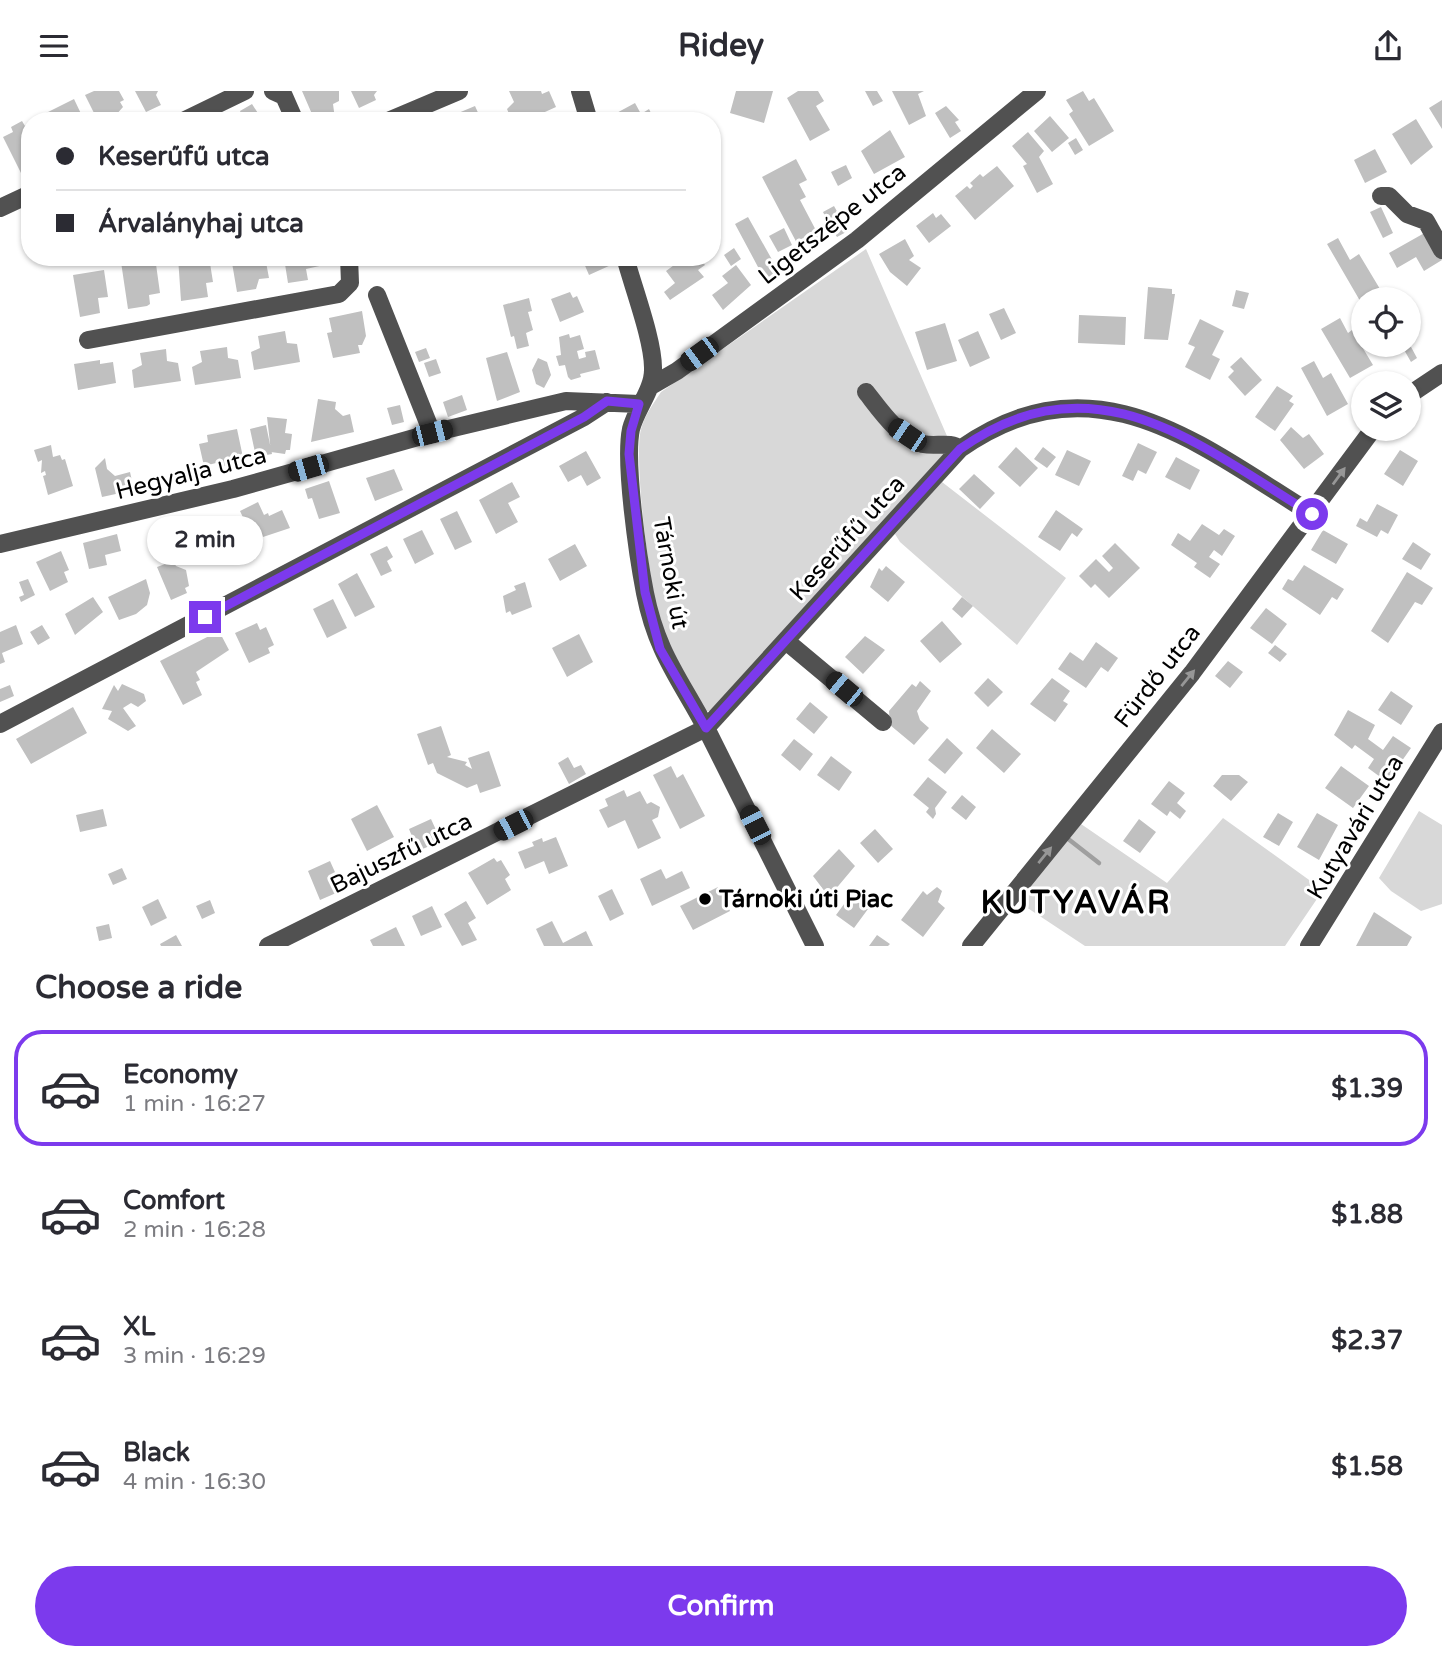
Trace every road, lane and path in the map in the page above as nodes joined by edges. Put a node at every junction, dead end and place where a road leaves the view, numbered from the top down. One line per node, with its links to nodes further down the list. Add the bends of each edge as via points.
1 (245, 91): 6 (street)
2 (273, 91): 7 (street, via 284,96)
3 (459, 91): 8 (street)
4 (580, 91): 9 (street)
5 (1037, 91): 19 (street, Ligetszépe utca, via 857,240)
6 (202, 112)
7 (291, 112)
8 (409, 112)
9 (586, 112)
10 (1381, 196): 13 (street, via 1426,221)
11 (21, 198): 12 (street)
12 (0, 208)
13 (1442, 250)
14 (349, 266): 17 (street, via 350,283 339,294)
15 (627, 266): 19 (street, via 653,361)
16 (377, 295): 24 (street)
17 (88, 340)
18 (1442, 373): 20 (street)
19 (651, 386): 23 (street, Tárnoki út)
20 (1421, 387)
21 (866, 392): 26 (street, via 894,426 920,443 954,444)
22 (607, 401): 23 (street, Hegyalja utca); 24 (street, Hegyalja utca, via 566,401); 31 (street)
23 (639, 404): 32 (street, Tárnoki út, via 629,454 645,592 660,649)
24 (432, 433): 28 (street, Hegyalja utca, via 233,489)
25 (1364, 441): 27 (street, Fürdő utca, one-way to 25)
26 (960, 449): 27 (street, Keserűfű utca, via 1005,422 1058,408 1117,412 1174,429); 29 (street, Keserűfű utca)
27 (1312, 514): 36 (street, Fürdő utca, one-way to 27, via 1192,673)
28 (0, 544)
29 (786, 641): 30 (street); 32 (street, Keserűfű utca)
30 (883, 722)
31 (0, 724)
32 (706, 728): 34 (street, Bajuszfű utca); 35 (street, Tárnoki út)
33 (1442, 732): 37 (street, Kutyavári utca)
34 (268, 946)
35 (815, 946)
36 (971, 946)
37 (1309, 946)

